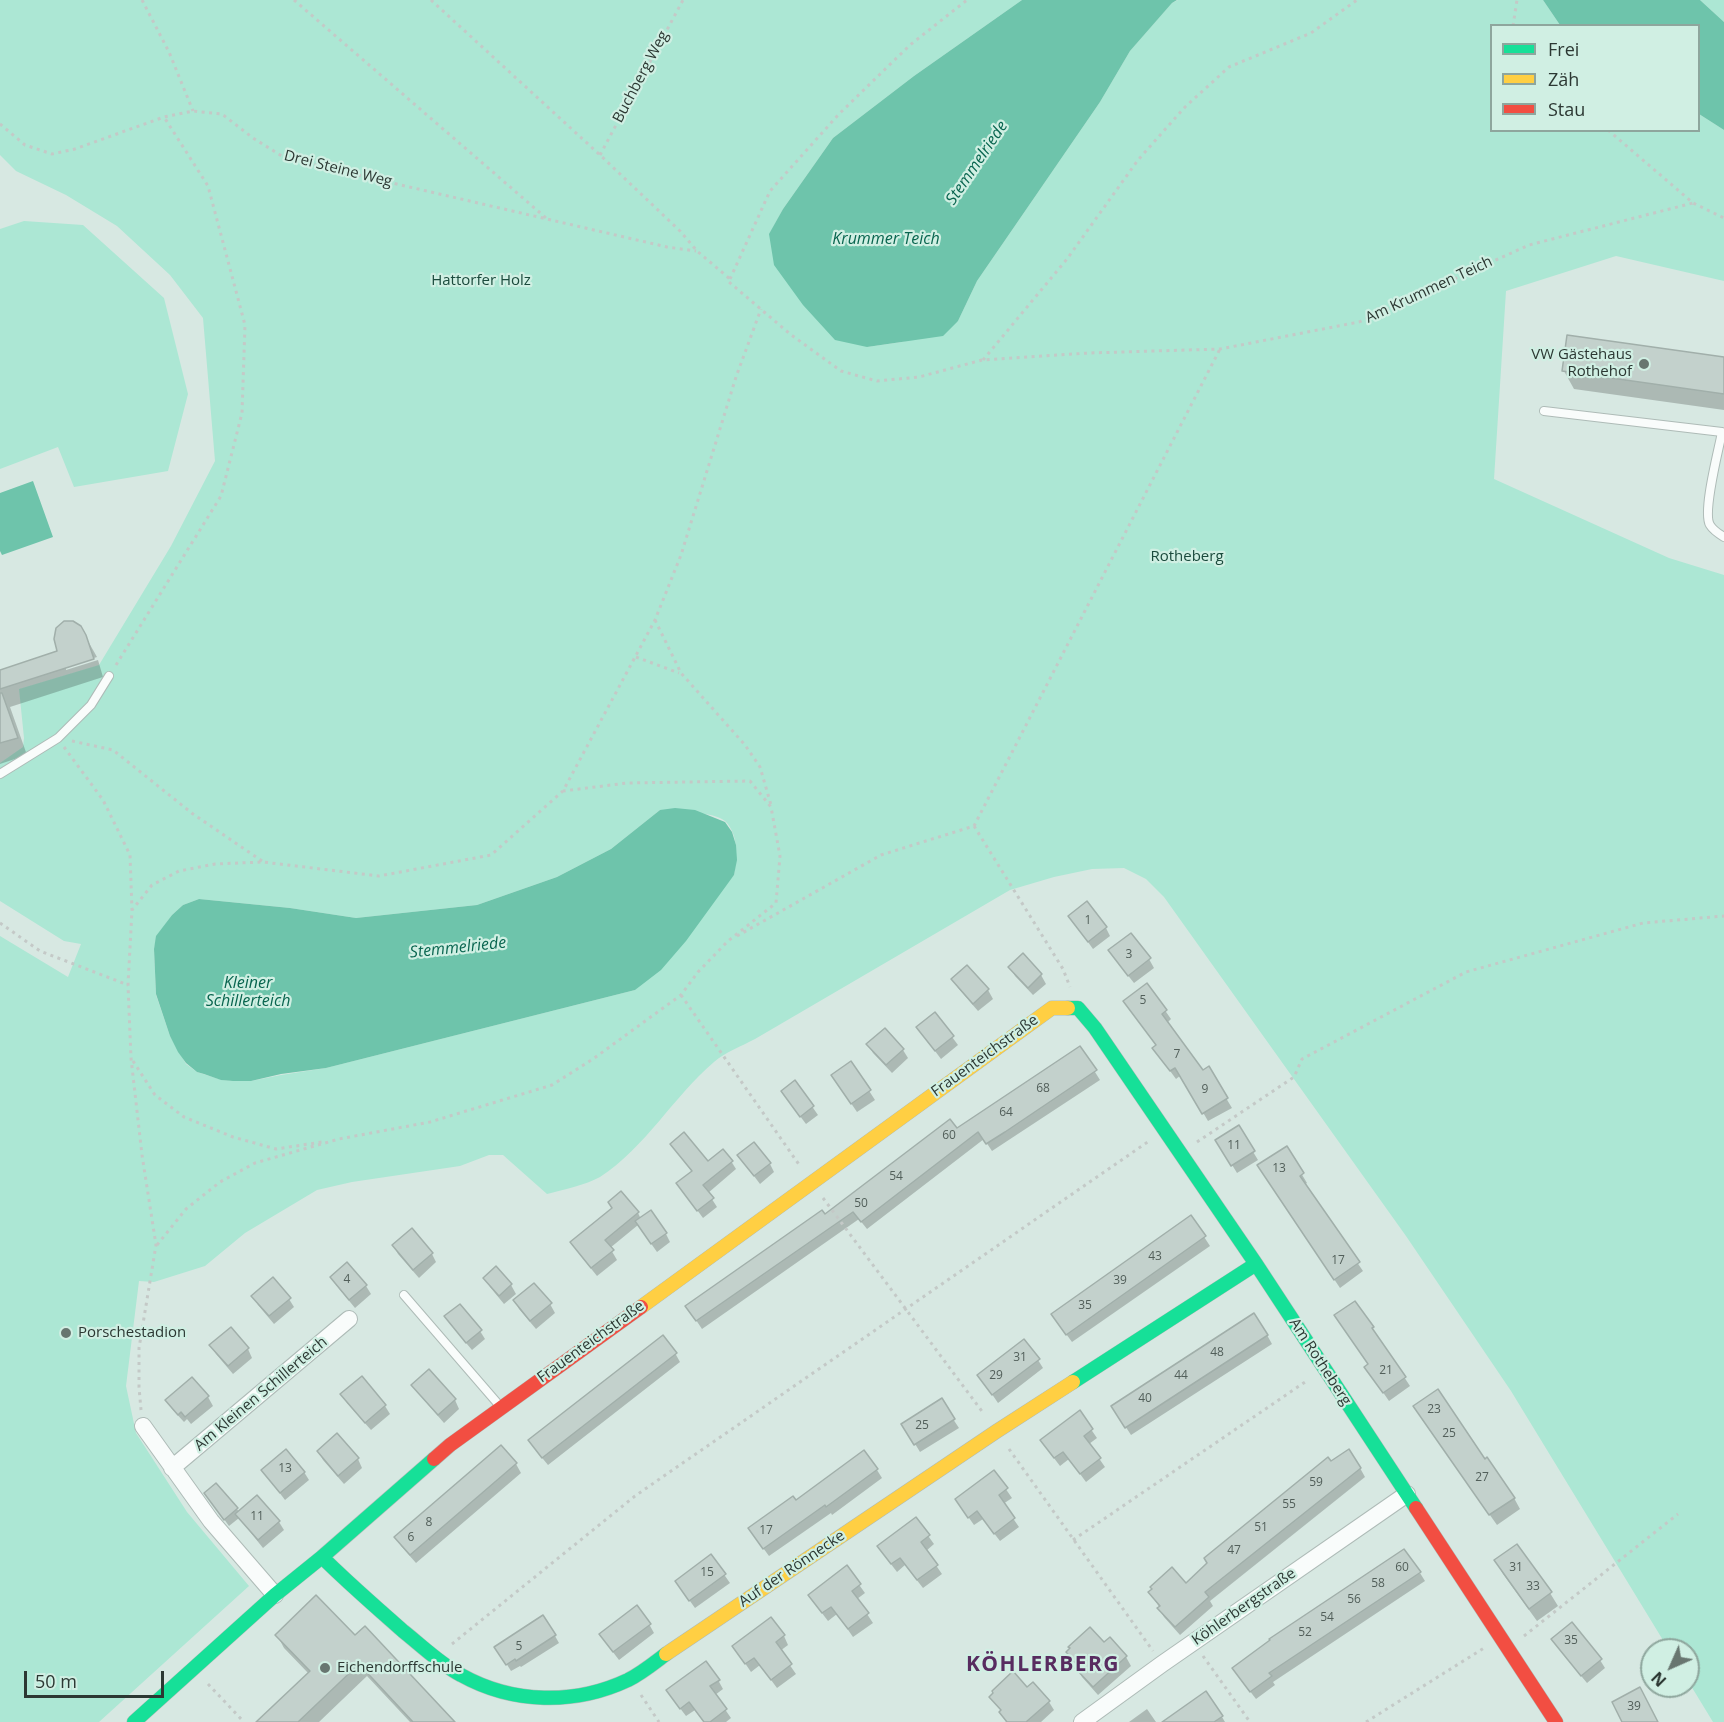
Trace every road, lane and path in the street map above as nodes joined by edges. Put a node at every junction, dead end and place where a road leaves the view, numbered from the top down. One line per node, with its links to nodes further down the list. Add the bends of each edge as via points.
1 (142, 0): 9 (path)
2 (294, 0): 16 (path)
3 (430, 0): 13 (path, Am Krummen Teich)
4 (683, 0): 13 (path, Buchberg Weg)
5 (967, 0): 18 (path, via 910,45 839,114 770,191)
6 (1358, 0): 21 (path, via 1311,33 1229,67 1185,107 1138,160 1067,259)
7 (1517, 0): 8 (path)
8 (1513, 24)
9 (193, 111): 10 (path, Drei Steine Weg); 16 (path, Drei Steine Weg, via 222,114 285,158)
10 (164, 117): 11 (path, Drei Steine Weg, via 52,154 25,145); 27 (path, via 208,186 245,325 242,413 221,496)
11 (0, 124)
12 (1610, 132): 14 (path)
13 (600, 155): 17 (path, Am Krummen Teich)
14 (1693, 203): 15 (path); 20 (path, Am Krummen Teich, via 1529,245 1359,322)
15 (1724, 218)
16 (547, 219): 17 (path, Drei Steine Weg, via 667,248)
17 (697, 251): 18 (path, Am Krummen Teich)
18 (730, 279): 19 (path, Am Krummen Teich)
19 (761, 309): 21 (path, Am Krummen Teich, via 842,371 876,381 919,377); 24 (path, via 681,555)
20 (1220, 349): 21 (path, Am Krummen Teich); 32 (path)
21 (982, 360)
22 (1544, 411): 23 (lane, via 1722,432 1707,510 1709,524)
23 (1724, 537)
24 (655, 620): 25 (path); 26 (path)
25 (636, 657): 26 (path); 30 (path)
26 (681, 673): 31 (path, via 760,767)
27 (109, 676): 28 (lane, via 91,705)
28 (58, 738): 29 (lane); 33 (path, via 113,750 193,814); 34 (path, via 103,800 130,855)
29 (0, 774)
30 (563, 791): 31 (path, via 627,783 750,782); 33 (path, via 491,855 379,876)
31 (771, 807): 37 (path, via 780,856 777,903)
32 (974, 826): 37 (path, via 881,855); 40 (path, via 1063,969)
33 (263, 862): 34 (path, via 215,864 179,871 152,885)
34 (132, 910): 38 (path)
35 (1724, 916): 44 (path, via 1643,923 1466,972 1302,1059 1294,1077)
36 (0, 923): 38 (path, via 39,951)
37 (728, 941): 39 (path)
38 (128, 985): 41 (path)
39 (681, 995): 43 (path, via 552,1085 430,1122); 45 (path)
40 (1078, 1008): 42 (street, Am Rotheberg); 45 (street, Frauenteichstraße, via 1052,1008)
41 (131, 1058): 43 (path, via 155,1095 184,1117 233,1137 276,1149); 46 (path)
42 (1165, 1130): 44 (street, Am Rotheberg); 49 (path)
43 (339, 1139): 46 (path, via 255,1163 220,1182 186,1209)
44 (1180, 1153): 47 (street, Am Rotheberg)
45 (811, 1182): 49 (path); 52 (street, Frauenteichstraße)
46 (156, 1245): 53 (path, via 139,1348)
47 (1256, 1264): 51 (street, Am Rotheberg); 54 (street, Auf der Rönnecke)
48 (404, 1295): 52 (lane)
49 (905, 1310): 54 (path); 63 (path, via 635,1496)
50 (349, 1319): 55 (street, Am Kleinen Schillerteich)
51 (1324, 1369): 56 (street, Am Rotheberg); 58 (path)
52 (502, 1408): 59 (street, Frauenteichstraße, via 450,1445)
53 (143, 1426): 55 (street)
54 (997, 1431): 58 (path); 66 (street, Auf der Rönnecke)
55 (172, 1468): 60 (street)
56 (1407, 1494): 61 (street, Köhlerbergstraße); 62 (street, Am Rotheberg)
57 (1678, 1514): 62 (path)
58 (1073, 1540): 64 (path)
59 (322, 1557): 60 (street, Frauenteichstraße); 63 (street, Auf der Rönnecke)
60 (275, 1594): 65 (street, Frauenteichstraße)
61 (1194, 1642): 64 (street, Köhlerbergstraße); 71 (path)
62 (1504, 1643): 72 (path); 73 (street, Am Rotheberg)
63 (435, 1658): 66 (street, Auf der Rönnecke, via 490,1689 535,1698 587,1694)
64 (1162, 1664): 70 (street, Köhlerbergstraße)
65 (194, 1668): 67 (street, Frauenteichstraße); 68 (path)
66 (630, 1679): 69 (path)
67 (134, 1722)
68 (244, 1722)
69 (659, 1722)
70 (1082, 1722)
71 (1250, 1722)
72 (1366, 1722)
73 (1556, 1722)

